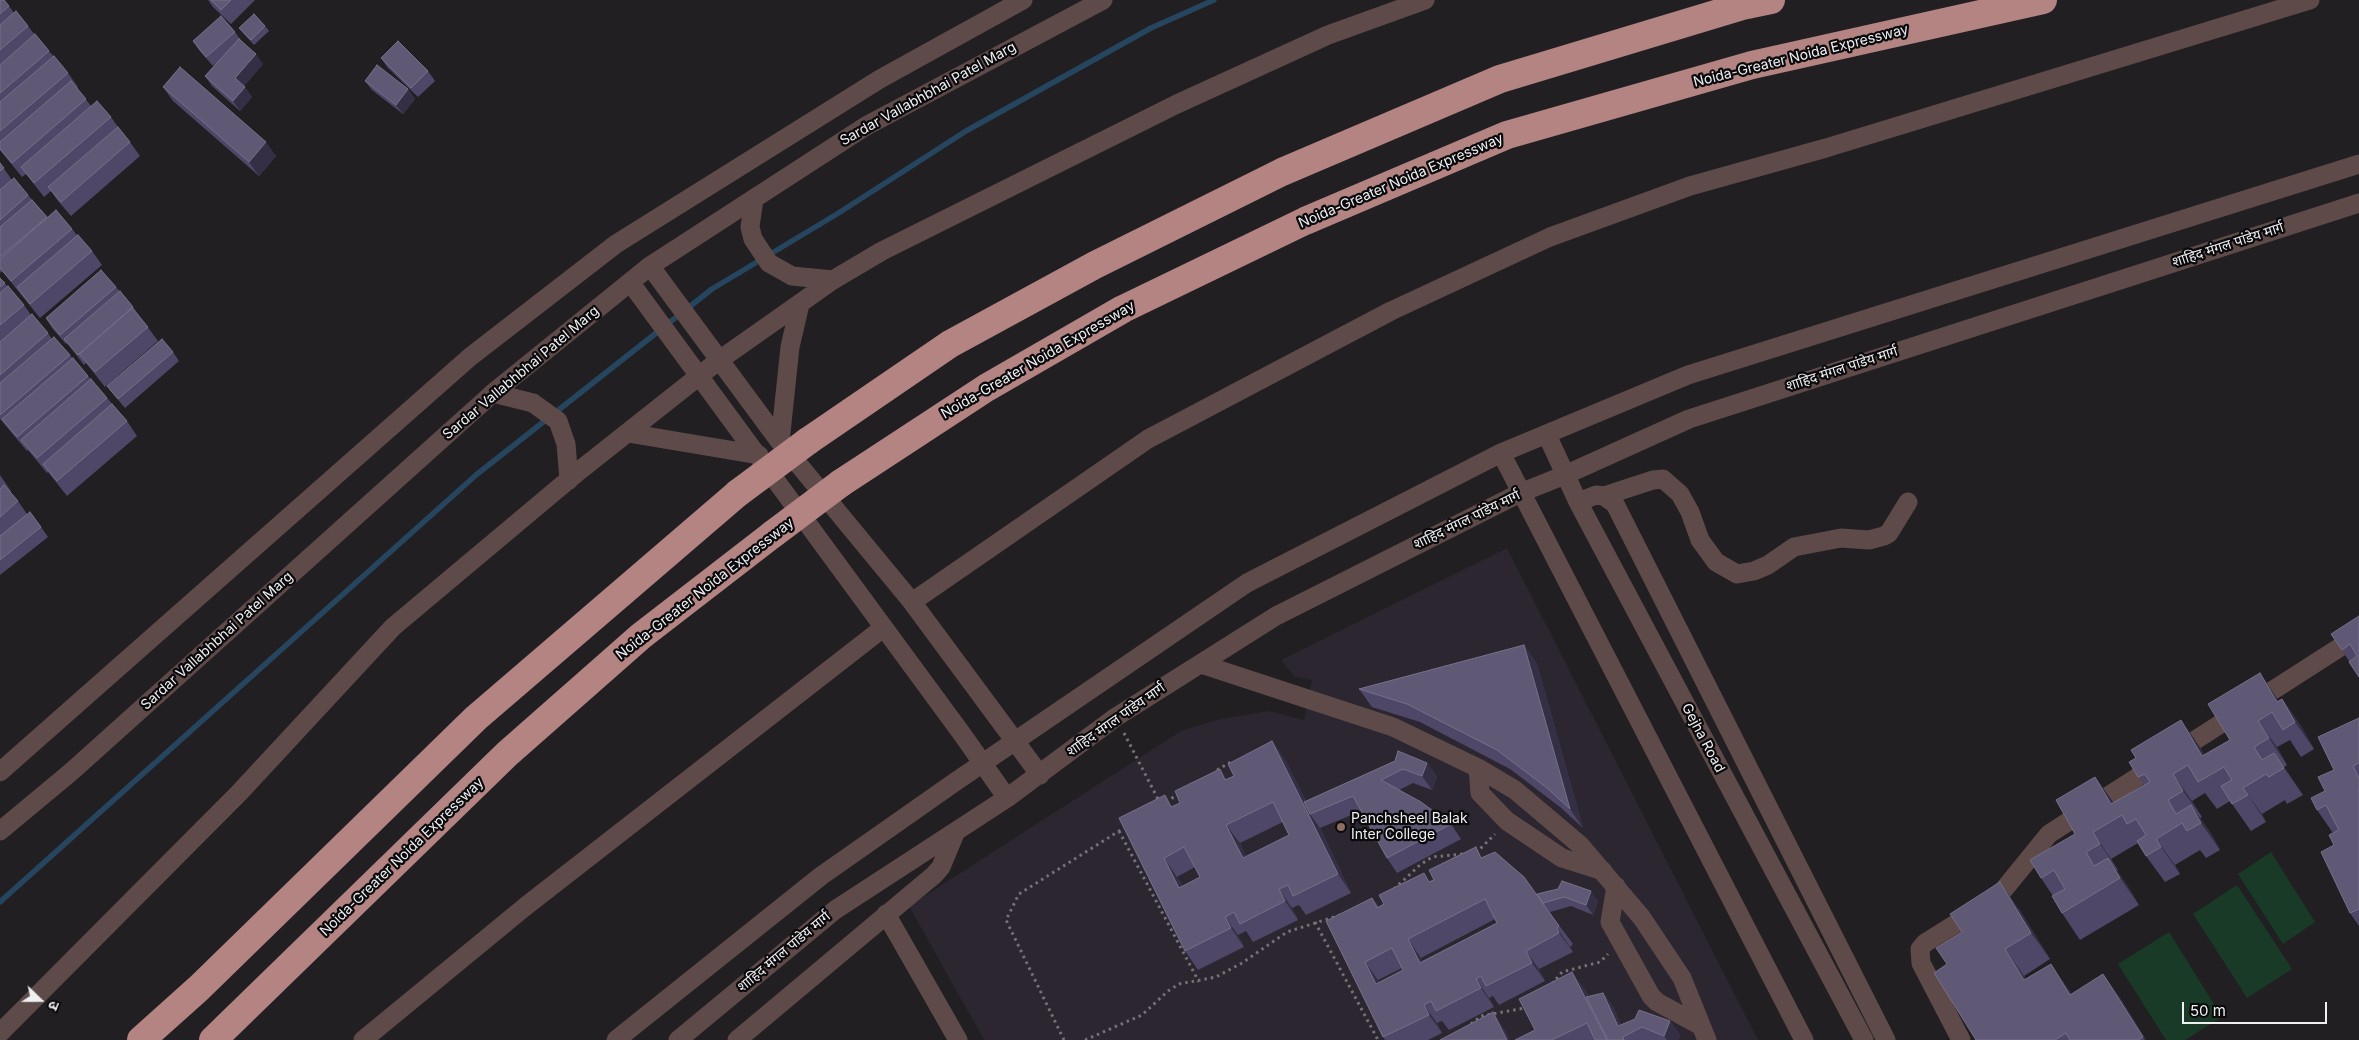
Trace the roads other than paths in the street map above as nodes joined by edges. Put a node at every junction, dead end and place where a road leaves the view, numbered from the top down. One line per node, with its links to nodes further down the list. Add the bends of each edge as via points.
1 (1023, 0): 35 (street, via 880,79 616,244 470,357)
2 (1104, 0): 8 (street, Sardar Vallabhbhai Patel Marg, via 866,126)
3 (1425, 0): 11 (street, via 1328,34 1177,104 882,251)
4 (1771, 0): 47 (highway, bridge, via 1500,79 1282,172 1094,265 950,344 738,493 476,718 199,988)
5 (2043, 0): 48 (highway, Noida-Greater Noida Expressway, bridge, via 1752,65 1507,135 1305,221 1123,309 986,388 841,483 641,636 508,754)
6 (2310, 0): 28 (street, via 1826,148 1690,186 1550,237 1391,311 1148,439)
7 (2359, 164): 18 (street, via 1688,375)
8 (754, 199): 10 (street, Sardar Vallabhbhai Patel Marg); 11 (street, via 750,227 753,239 768,263 792,276)
9 (2359, 203): 22 (street, शाहिद मंगल पांडेय मार्ग, via 1689,419)
10 (650, 266): 12 (street, Sardar Vallabhbhai Patel Marg); 14 (street)
11 (833, 280): 13 (street)
12 (630, 282): 15 (street); 16 (street, Sardar Vallabhbhai Patel Marg)
13 (800, 304): 14 (street); 19 (street, via 790,347)
14 (718, 361): 15 (street); 19 (street)
15 (700, 376): 17 (street); 21 (street)
16 (493, 393): 23 (street, via 533,403 558,421 566,444); 38 (street, Sardar Vallabhbhai Patel Marg, via 71,772)
17 (628, 433): 21 (street); 23 (street)
18 (1547, 435): 20 (street); 22 (street, Gejha Road)
19 (780, 442): 28 (street)
20 (1501, 453): 24 (street); 32 (street, via 1247,583)
21 (759, 455): 29 (street)
22 (1566, 475): 24 (street, शाहिद मंगल पांडेय मार्ग); 26 (street, Gejha Road)
23 (569, 480): 45 (street, via 393,628 239,793)
24 (1520, 493): 31 (street, शाहिद मंगल पांडेय मार्ग, via 1276,616); 54 (street)
25 (1604, 496): 26 (street, via 1596,495); 27 (street, via 1653,480 1663,480 1680,494 1700,540 1716,562 1737,574 1768,565 1794,547 1840,538 1869,540 1884,536); 40 (street, via 1615,504)
26 (1578, 502): 41 (street, Gejha Road)
27 (1908, 502)
28 (912, 602): 32 (street)
29 (883, 628): 33 (street); 49 (street, via 526,906)
30 (2359, 635): 57 (street, via 2049,834 1997,898 1925,943 1920,949 1921,963)
31 (1201, 664): 34 (street, via 1393,727); 36 (street, शाहिद मंगल पांडेय मार्ग, via 1116,717)
32 (1016, 740): 33 (street); 36 (street)
33 (982, 763): 37 (street); 50 (street, via 821,876)
34 (1478, 768): 42 (street, via 1515,790 1580,845); 42 (street, via 1480,793 1507,821 1562,858)
35 (0, 772)
36 (1040, 775): 37 (street, शाहिद मंगल पांडेय मार्ग)
37 (1007, 798): 39 (street, शाहिद मंगल पांडेय मार्ग)
38 (0, 831)
39 (956, 831): 44 (street, via 941,867); 51 (street, शाहिद मंगल पांडेय मार्ग, via 835,910)
40 (1791, 852): 41 (street); 56 (street)
41 (1769, 862): 55 (street, Gejha Road)
42 (1603, 871): 43 (street)
43 (1616, 886): 46 (street, via 1652,930 1682,978); 46 (street, via 1610,922 1651,996)
44 (886, 914): 52 (street); 53 (street)
45 (0, 1033)
46 (1704, 1033)
47 (141, 1040)
48 (213, 1040)
49 (363, 1040)
50 (616, 1040)
51 (678, 1040)
52 (737, 1040)
53 (958, 1040)
54 (1804, 1040)
55 (1864, 1040)
56 (1886, 1040)
57 (1961, 1040)

